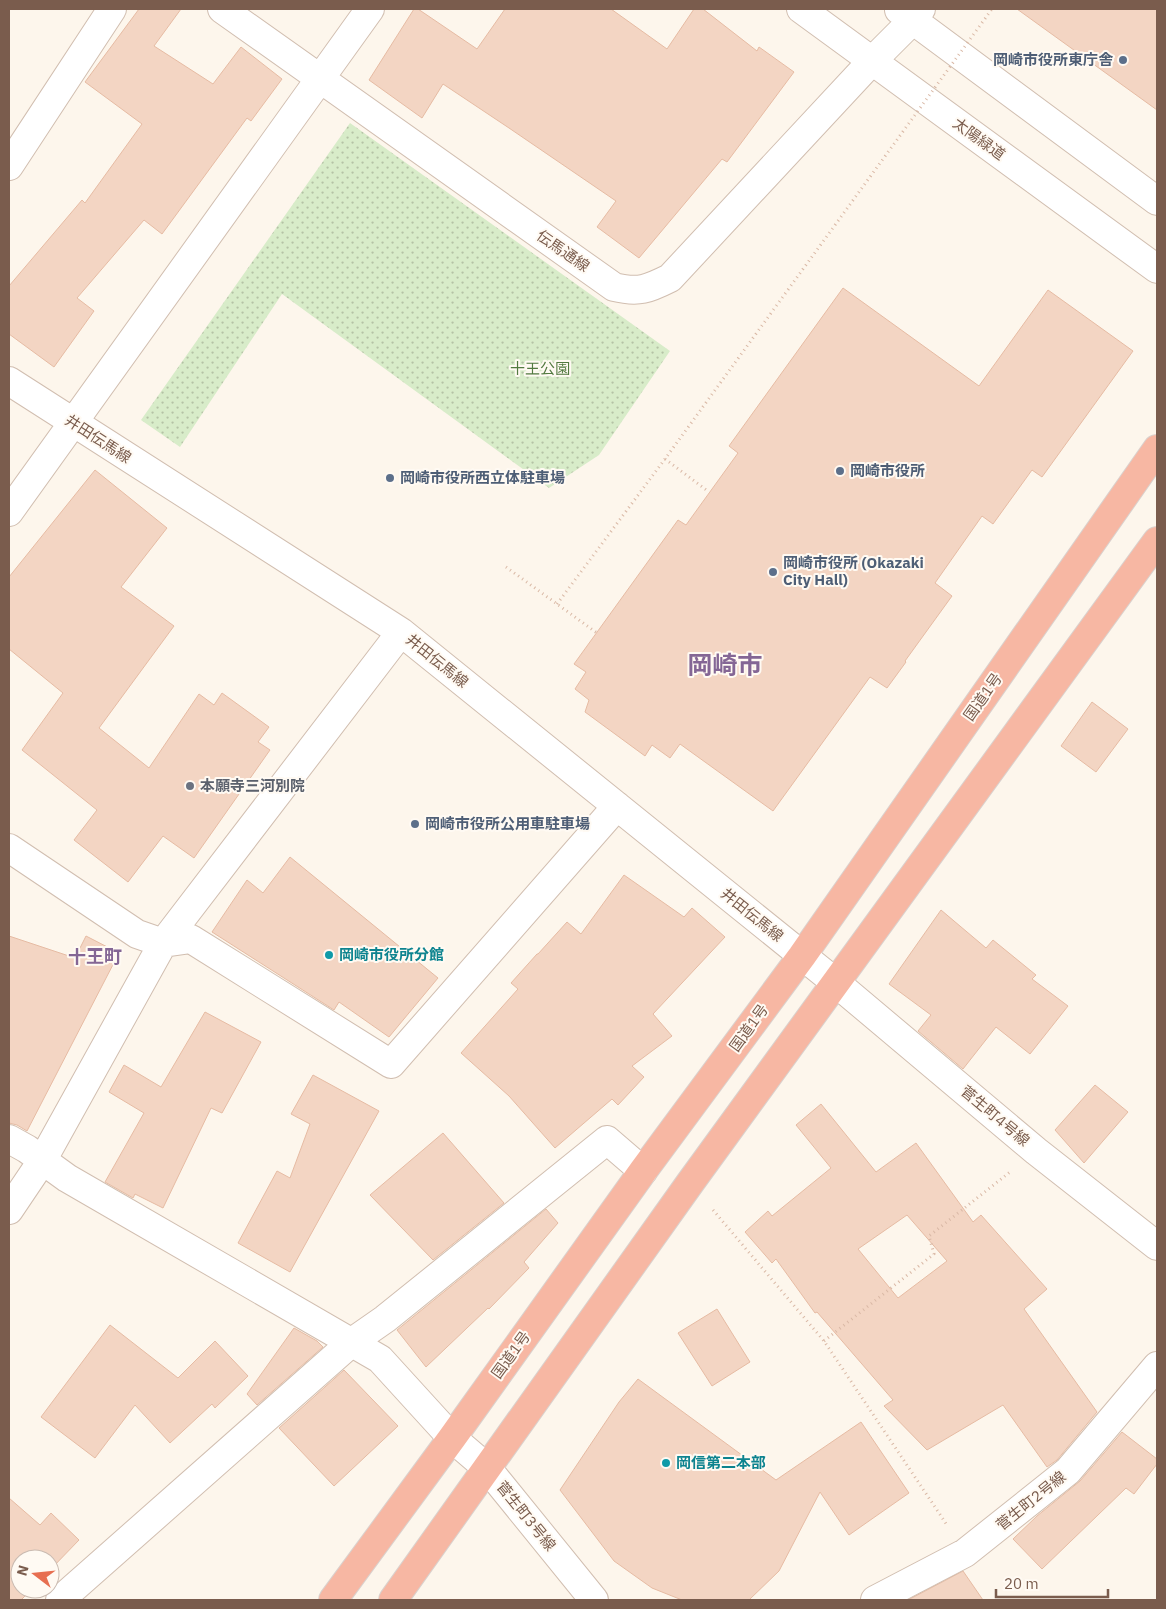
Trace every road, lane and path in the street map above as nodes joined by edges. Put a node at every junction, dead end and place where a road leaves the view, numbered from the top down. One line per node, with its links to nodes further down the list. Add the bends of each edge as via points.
1 (112, 9): 9 (street)
2 (222, 9): 8 (street, 伝馬通線)
3 (370, 9): 8 (street)
4 (800, 9): 7 (street, 太陽緑道)
5 (992, 9): 15 (path, bridge)
6 (910, 13): 7 (street, 伝馬通線); 10 (street)
7 (872, 61): 8 (street, 伝馬通線, via 670,278 650,288 630,291 614,287); 11 (street, 太陽緑道)
8 (320, 78): 13 (street)
9 (9, 166)
10 (1157, 201)
11 (1157, 269)
12 (9, 381): 13 (street, 井田伝馬線)
13 (72, 422): 17 (street); 21 (street, 井田伝馬線)
14 (1157, 449): 26 (highway, 国道1号)
15 (666, 459): 16 (path); 20 (path, bridge)
16 (710, 492)
17 (9, 512)
18 (1157, 542): 27 (highway)
19 (506, 568): 20 (path)
20 (557, 604): 22 (path)
21 (400, 632): 23 (street, 井田伝馬線); 25 (street)
22 (597, 633)
23 (617, 806): 25 (street, via 391,1064 191,939); 26 (street, 井田伝馬線)
24 (9, 848): 25 (street, via 137,934)
25 (163, 944): 30 (street)
26 (802, 956): 27 (street, 井田伝馬線); 31 (highway, 国道1号)
27 (835, 982): 29 (street, 菅生町4号線); 32 (highway)
28 (9, 1139): 30 (street, 菅生町3号線)
29 (1036, 1151): 34 (street, 菅生町4号線); 35 (path, via 929,1236 934,1254)
30 (42, 1161): 33 (street); 36 (street, 菅生町3号線)
31 (643, 1171): 36 (street, via 607,1140); 38 (highway, 国道1号)
32 (690, 1183): 35 (path); 39 (highway)
33 (9, 1210)
34 (1157, 1246)
35 (824, 1341): 40 (path)
36 (352, 1342): 38 (street, 菅生町3号線, via 380,1359); 41 (street)
37 (1157, 1366): 40 (street, 菅生町2号線, via 1068,1471)
38 (452, 1438): 39 (street, 菅生町3号線); 42 (highway, 国道1号)
39 (487, 1468): 43 (highway); 44 (street, 菅生町3号線)
40 (965, 1553): 45 (street, 菅生町2号線)
41 (60, 1600)
42 (333, 1600)
43 (393, 1600)
44 (594, 1600)
45 (875, 1600)

